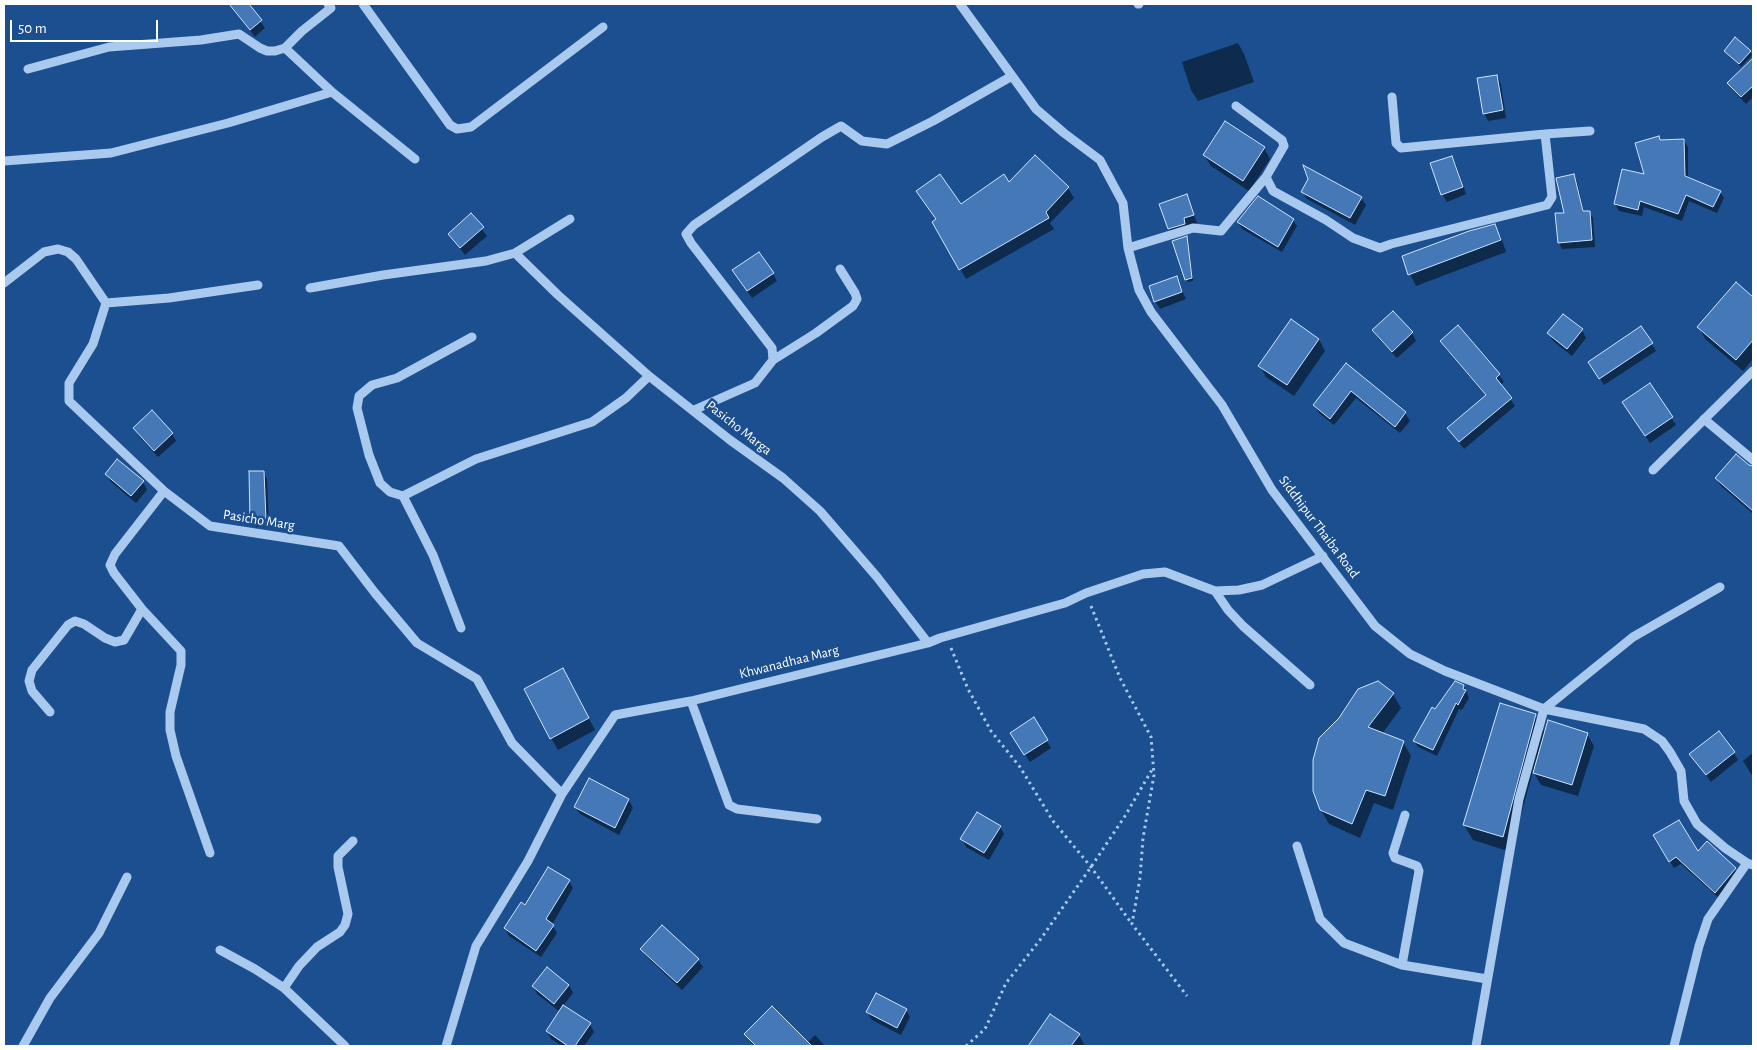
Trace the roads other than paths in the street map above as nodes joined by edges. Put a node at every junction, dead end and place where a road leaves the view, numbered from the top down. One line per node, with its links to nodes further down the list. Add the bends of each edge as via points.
1 (363, 4): 4 (street, via 450,125 457,129 470,126)
2 (960, 4): 7 (street, Siddhipur Thaiba Road)
3 (333, 5): 5 (street)
4 (603, 27)
5 (285, 48): 6 (street, via 268,51 239,34 108,47); 8 (street)
6 (28, 69)
7 (1012, 76): 17 (street, Siddhipur Thaiba Road, via 1036,109 1100,160 1123,203); 25 (street, via 886,144 862,141 841,126 694,225 686,234 772,348)
8 (332, 92): 13 (street); 14 (street, via 111,153)
9 (1392, 97): 12 (street, via 1396,143 1401,148)
10 (1236, 106): 15 (street, via 1282,140 1284,146)
11 (1590, 131): 12 (street)
12 (1545, 134): 15 (street, via 1552,197 1547,205 1380,248 1353,238 1272,191)
13 (415, 159)
14 (4, 161)
15 (1266, 177): 17 (street, via 1221,231 1193,228)
16 (570, 219): 18 (street)
17 (1128, 248): 34 (street, Siddhipur Thaiba Road, via 1139,290 1151,312 1222,405 1272,490)
18 (515, 253): 22 (street, via 486,261 383,274); 27 (street, Pasicho Marga)
19 (840, 269): 25 (street, via 855,293 857,299 853,306)
20 (4, 282): 23 (street, via 44,252 58,249 76,259)
21 (258, 285): 23 (street)
22 (310, 288)
23 (106, 303): 32 (street, Pasicho Marg, via 93,344 69,383 69,401)
24 (472, 337): 33 (street, via 397,378 372,385 359,396 357,408 380,483 390,492)
25 (773, 360): 28 (street, via 755,383)
26 (1753, 371): 29 (street)
27 (649, 376): 28 (street, Pasicho Marga); 33 (street, via 626,398 592,422 476,459)
28 (694, 410): 39 (street, Pasicho Marga, via 783,478 820,511)
29 (1704, 419): 30 (street); 31 (street)
30 (1753, 460)
31 (1653, 470)
32 (164, 491): 37 (street, via 110,565); 44 (street, Pasicho Marg, via 210,526 339,546 417,643 477,679 512,743)
33 (403, 496): 38 (street, via 433,555)
34 (1323, 556): 36 (street, Khwanadhaa Marg, via 1262,585); 42 (street, Siddhipur Thaiba Road, via 1376,626 1410,654)
35 (1720, 587): 42 (street, via 1633,637)
36 (1215, 591): 39 (street, Khwanadhaa Marg, via 1165,572 1143,574 1065,603); 40 (street, via 1243,626)
37 (142, 609): 43 (street, via 124,640 115,642 84,624 75,621 68,625 32,670 29,681 32,692); 49 (street, via 181,651 182,665 170,712 170,730)
38 (461, 628)
39 (928, 643): 41 (street, Khwanadhaa Marg)
40 (1310, 685)
41 (691, 701): 44 (street, Khwanadhaa Marg, via 615,715); 46 (street, via 729,805 737,809)
42 (1544, 709): 50 (street, Siddhipur Thaiba Road, via 1644,729 1662,741 1681,771 1684,801 1697,824); 54 (street, via 1519,799)
43 (50, 712)
44 (562, 794): 58 (street, Khwanadhaa Marg, via 528,861 476,946)
45 (1405, 815): 53 (street, via 1393,853 1395,858 1417,866 1420,871)
46 (817, 819)
47 (353, 841): 55 (street, via 338,856 348,914 345,925 299,966)
48 (1297, 846): 53 (street, via 1320,919 1344,943)
49 (210, 853)
50 (1750, 864): 60 (street, via 1708,919)
51 (128, 877): 56 (street, via 99,933 50,998)
52 (220, 950): 55 (street)
53 (1402, 965): 54 (street)
54 (1487, 979): 59 (street)
55 (284, 988): 57 (street)
56 (23, 1046)
57 (345, 1046)
58 (446, 1046)
59 (1476, 1046)
60 (1674, 1046)

